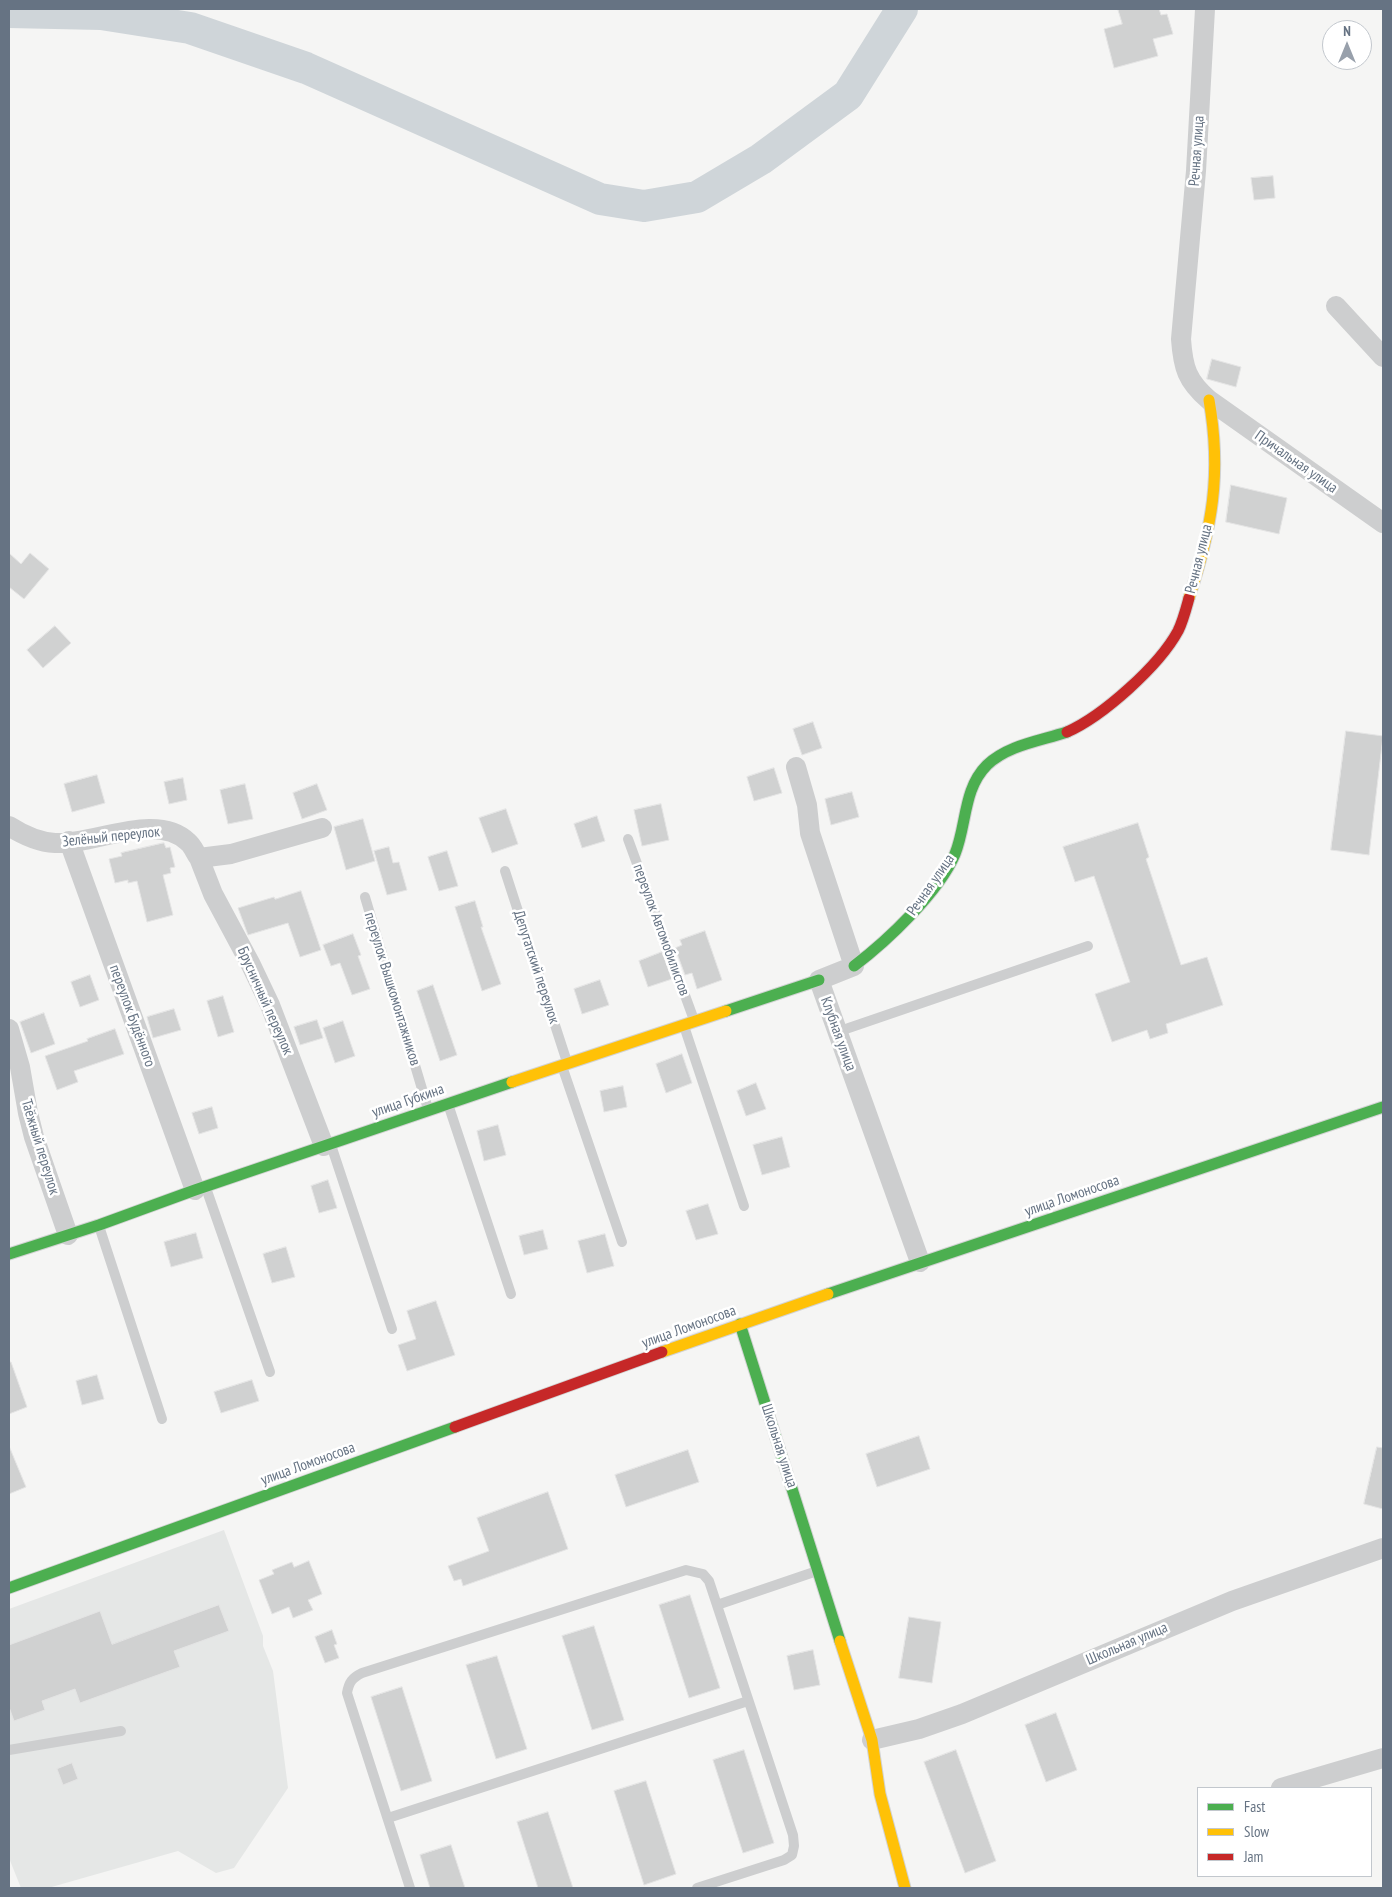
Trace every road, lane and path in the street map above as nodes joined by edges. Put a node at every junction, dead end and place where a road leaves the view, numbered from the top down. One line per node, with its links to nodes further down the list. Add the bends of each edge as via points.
1 (1205, 9): 4 (street, Речная улица, via 1196,171 1180,339 1186,374)
2 (1336, 306): 3 (street)
3 (1383, 358)
4 (1209, 400): 5 (street, Причальная улица); 15 (street, Речная улица, via 1216,451 1211,512 1200,566 1178,633 1165,652 1092,718 1078,727 1024,744 986,766 966,802 956,852 945,871 892,937)
5 (1383, 523)
6 (796, 767): 15 (street, via 807,805 810,833)
7 (9, 826): 10 (street, Зелёный переулок, via 40,841)
8 (322, 828): 11 (street, via 231,854)
9 (628, 838): 17 (lane, переулок Автомобилистов)
10 (69, 841): 11 (street, Зелёный переулок, via 138,830 165,830 189,843); 25 (street, переулок Будённого)
11 (199, 858): 24 (street, Брусничный переулок, via 213,894 270,1005)
12 (505, 871): 20 (lane, Депутатский переулок)
13 (365, 897): 23 (lane, переулок Вышкомонтажников)
14 (1088, 946): 19 (lane)
15 (854, 966): 16 (street, Клубная улица)
16 (819, 980): 17 (street, улица Губкина); 19 (street, Клубная улица)
17 (689, 1023): 20 (street, улица Губкина); 26 (lane, переулок Автомобилистов)
18 (9, 1029): 28 (street, Таёжный переулок, via 34,1137)
19 (838, 1032): 31 (street, Клубная улица)
20 (564, 1064): 21 (street, улица Губкина); 29 (lane, Депутатский переулок)
21 (447, 1104): 23 (street, улица Губкина); 32 (lane)
22 (1383, 1107): 31 (street, улица Ломоносова)
23 (428, 1110): 24 (street, улица Губкина)
24 (328, 1145): 25 (street, улица Губкина); 34 (lane, Брусничный переулок)
25 (200, 1189): 27 (street, улица Губкина); 35 (lane, переулок Будённого)
26 (744, 1206)
27 (99, 1225): 28 (street, улица Губкина); 36 (lane)
28 (68, 1235): 30 (street, улица Губкина)
29 (622, 1242)
30 (9, 1254)
31 (920, 1262): 33 (street, улица Ломоносова)
32 (511, 1294)
33 (740, 1324): 38 (street, Школьная улица); 39 (street, улица Ломоносова)
34 (392, 1329)
35 (270, 1372)
36 (162, 1420)
37 (1383, 1548): 43 (street, Школьная улица, via 1232,1600 962,1714 920,1729)
38 (818, 1570): 40 (lane); 43 (street, Школьная улица)
39 (9, 1588)
40 (716, 1604): 41 (lane); 47 (lane, via 709,1580 703,1574 686,1570 352,1678 347,1693)
41 (748, 1701): 47 (lane); 49 (lane, via 793,1835 792,1855)
42 (120, 1730): 44 (lane)
43 (872, 1740): 50 (street, Школьная улица, via 882,1801)
44 (9, 1750)
45 (1383, 1758): 46 (street)
46 (1284, 1787)
47 (388, 1818): 48 (lane)
48 (410, 1888)
49 (697, 1888)
50 (905, 1888)

